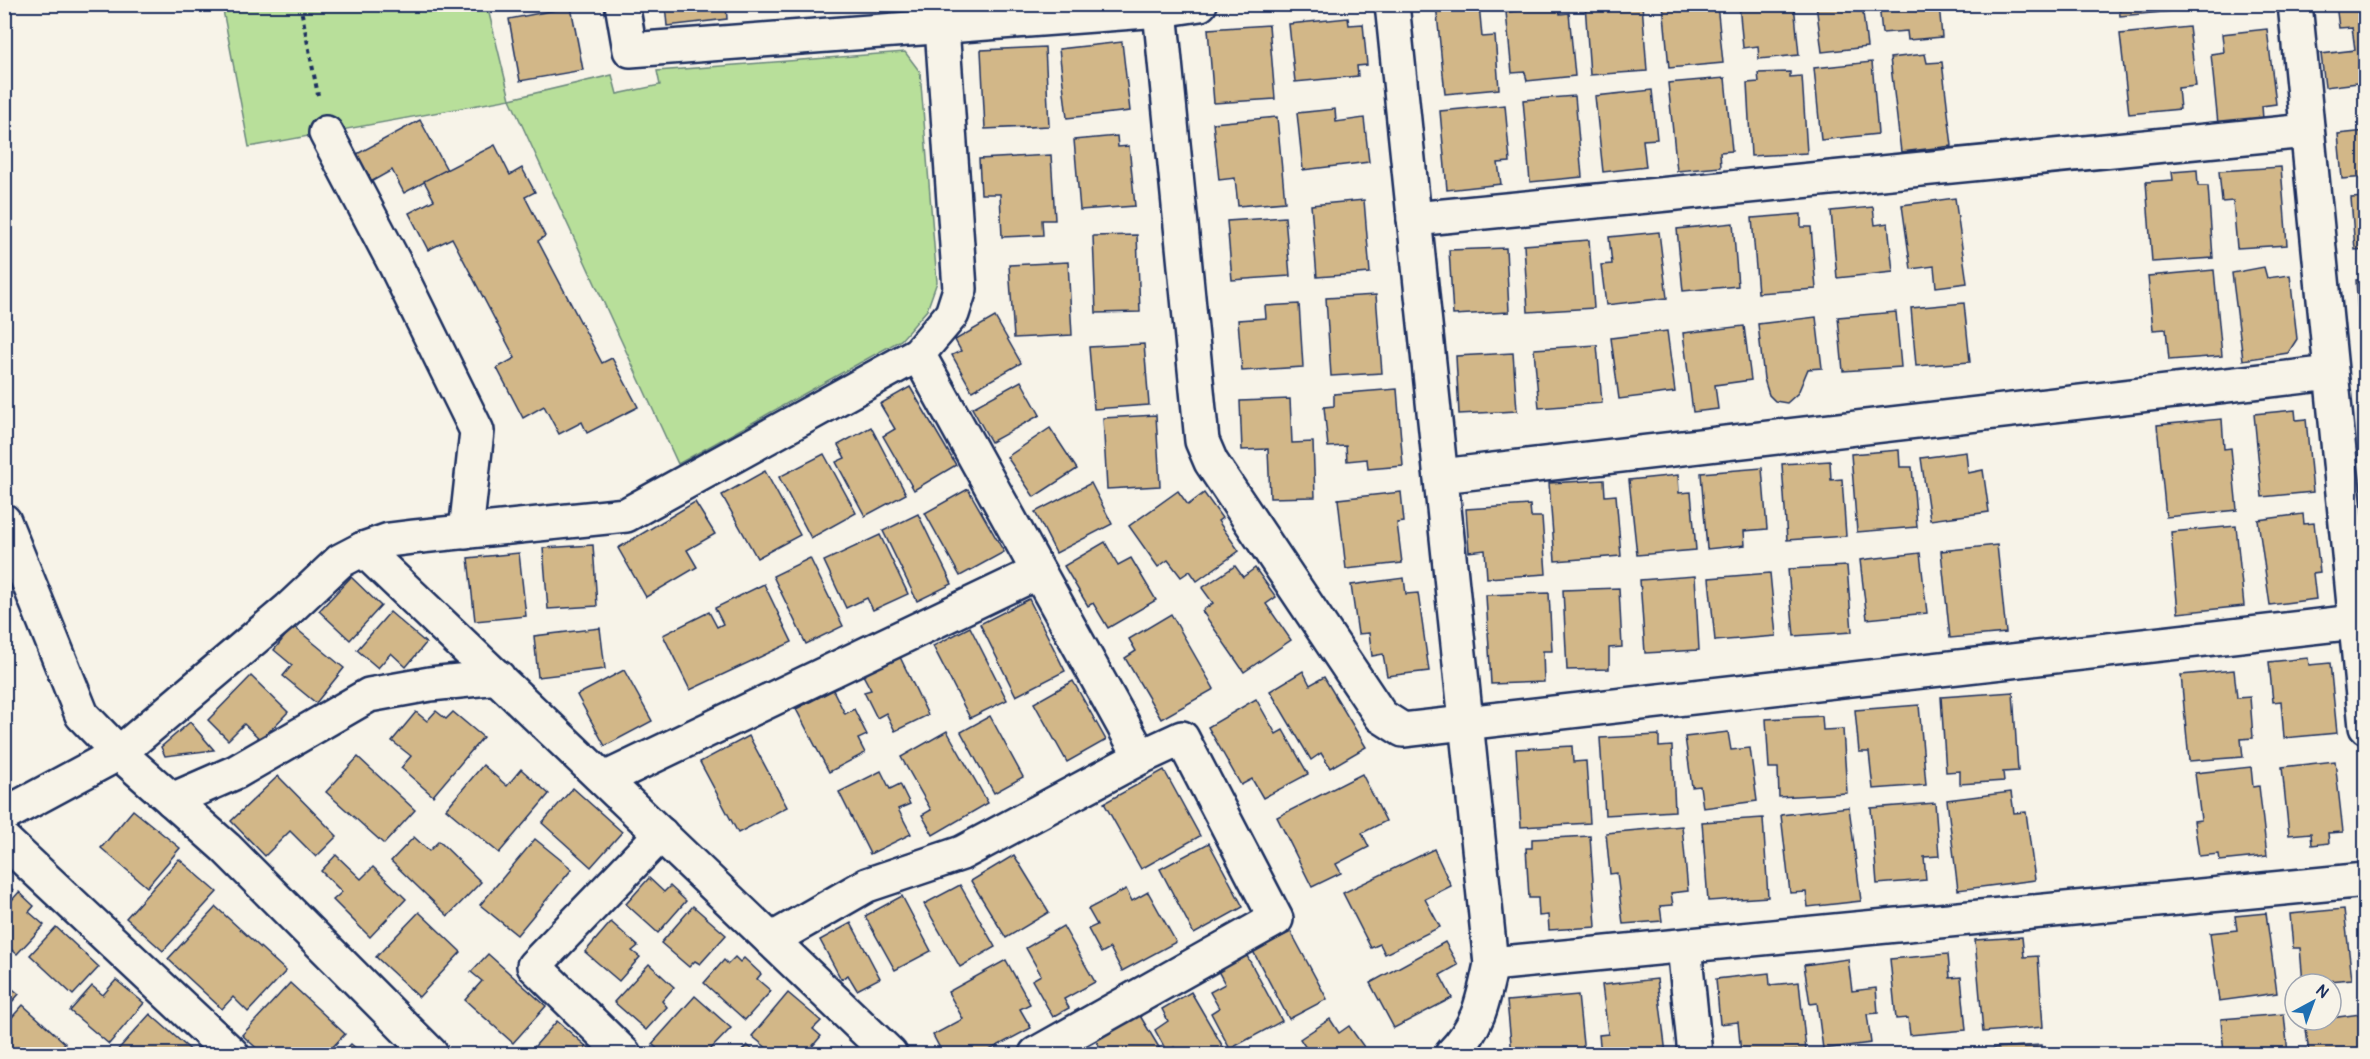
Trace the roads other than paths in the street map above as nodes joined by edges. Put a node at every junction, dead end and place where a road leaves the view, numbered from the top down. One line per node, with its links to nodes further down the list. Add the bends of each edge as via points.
1 (622, 4): 6 (street, via 630,50)
2 (1200, 4): 5 (street)
3 (1392, 4): 9 (street)
4 (2295, 4): 7 (street)
5 (1160, 10): 6 (street); 19 (street, via 1202,441 1211,462 1381,716 1403,730)
6 (942, 27): 10 (street, via 960,289 952,314)
7 (2307, 131): 9 (street); 11 (street)
8 (326, 133): 14 (street, via 477,431)
9 (1413, 219): 12 (street)
10 (918, 354): 14 (street, via 626,515); 16 (street)
11 (2331, 373): 12 (street); 17 (street)
12 (1441, 476): 19 (street)
13 (4, 521): 21 (street, via 82,715)
14 (466, 532): 15 (street, via 388,540)
15 (363, 549): 18 (street); 21 (street, via 340,561)
16 (1038, 572): 22 (street); 23 (street)
17 (2355, 622): 19 (street); 20 (street)
18 (498, 677): 23 (street); 24 (street, via 369,695 236,772)
19 (1466, 722): 31 (street)
20 (2366, 727)
21 (118, 753): 24 (street); 25 (street)
22 (1140, 757): 29 (street, via 962,853 867,885); 36 (street, via 1182,738 1276,919)
23 (605, 779): 26 (street)
24 (172, 800): 33 (street, via 226,848)
25 (4, 815)
26 (661, 834): 29 (street); 34 (street, via 534,966)
27 (4, 840): 32 (street)
28 (2366, 879): 30 (street)
29 (771, 940): 35 (street)
30 (1684, 946): 31 (street); 38 (street)
31 (1491, 964): 37 (street, via 1479,1015)
32 (232, 1054)
33 (430, 1054)
34 (624, 1054)
35 (891, 1054)
36 (1036, 1054)
37 (1452, 1054)
38 (1695, 1054)

